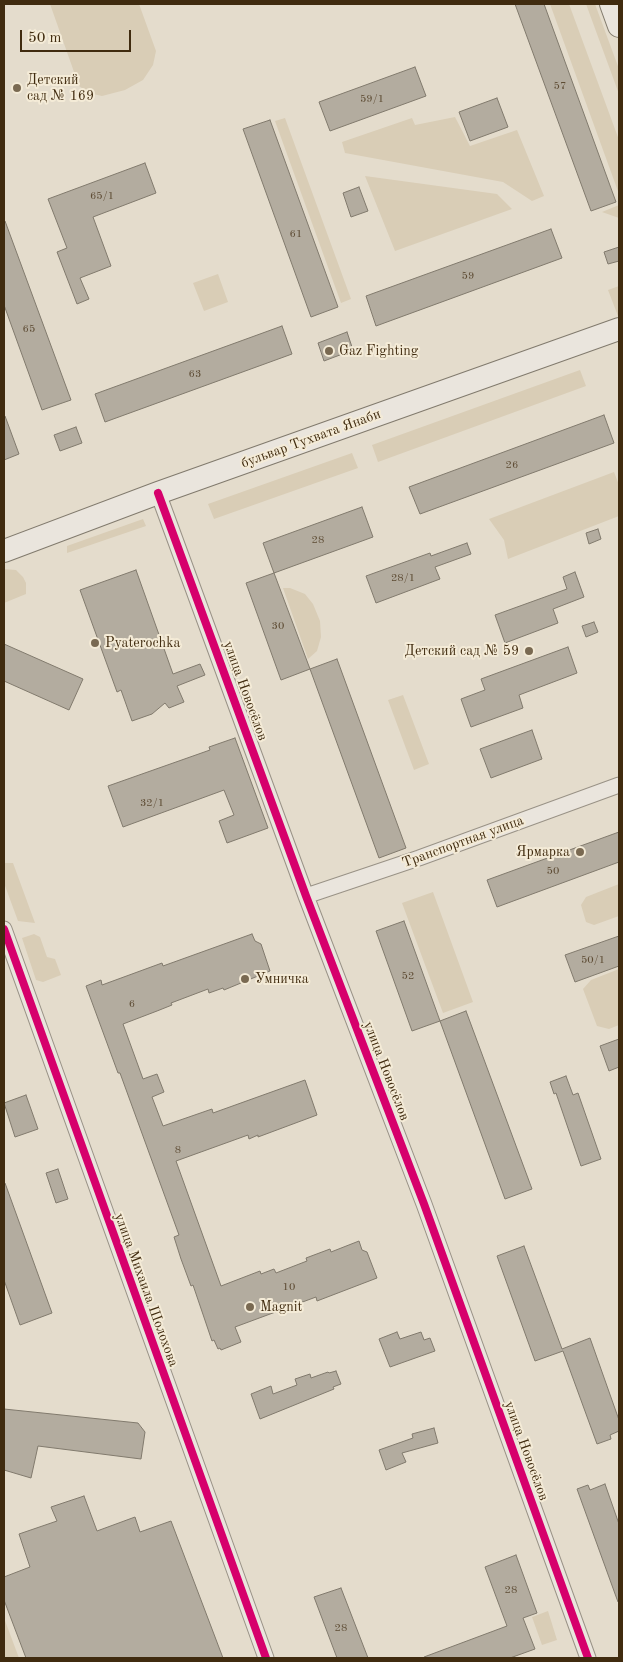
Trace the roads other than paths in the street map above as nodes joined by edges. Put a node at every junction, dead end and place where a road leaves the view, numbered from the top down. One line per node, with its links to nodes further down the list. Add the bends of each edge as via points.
1 (611, 4): 2 (main road)
2 (619, 26)
3 (619, 329): 4 (main road, бульвар Тухвата Янаби)
4 (158, 493): 5 (main road, бульвар Тухвата Янаби); 7 (street, улица Новосёлов)
5 (4, 551)
6 (619, 785): 7 (street, Транспортная улица)
7 (306, 896): 10 (street, улица Новосёлов, via 424,1204)
8 (4, 929): 9 (street, улица Михаила Шолохова)
9 (266, 1658)
10 (588, 1658)

